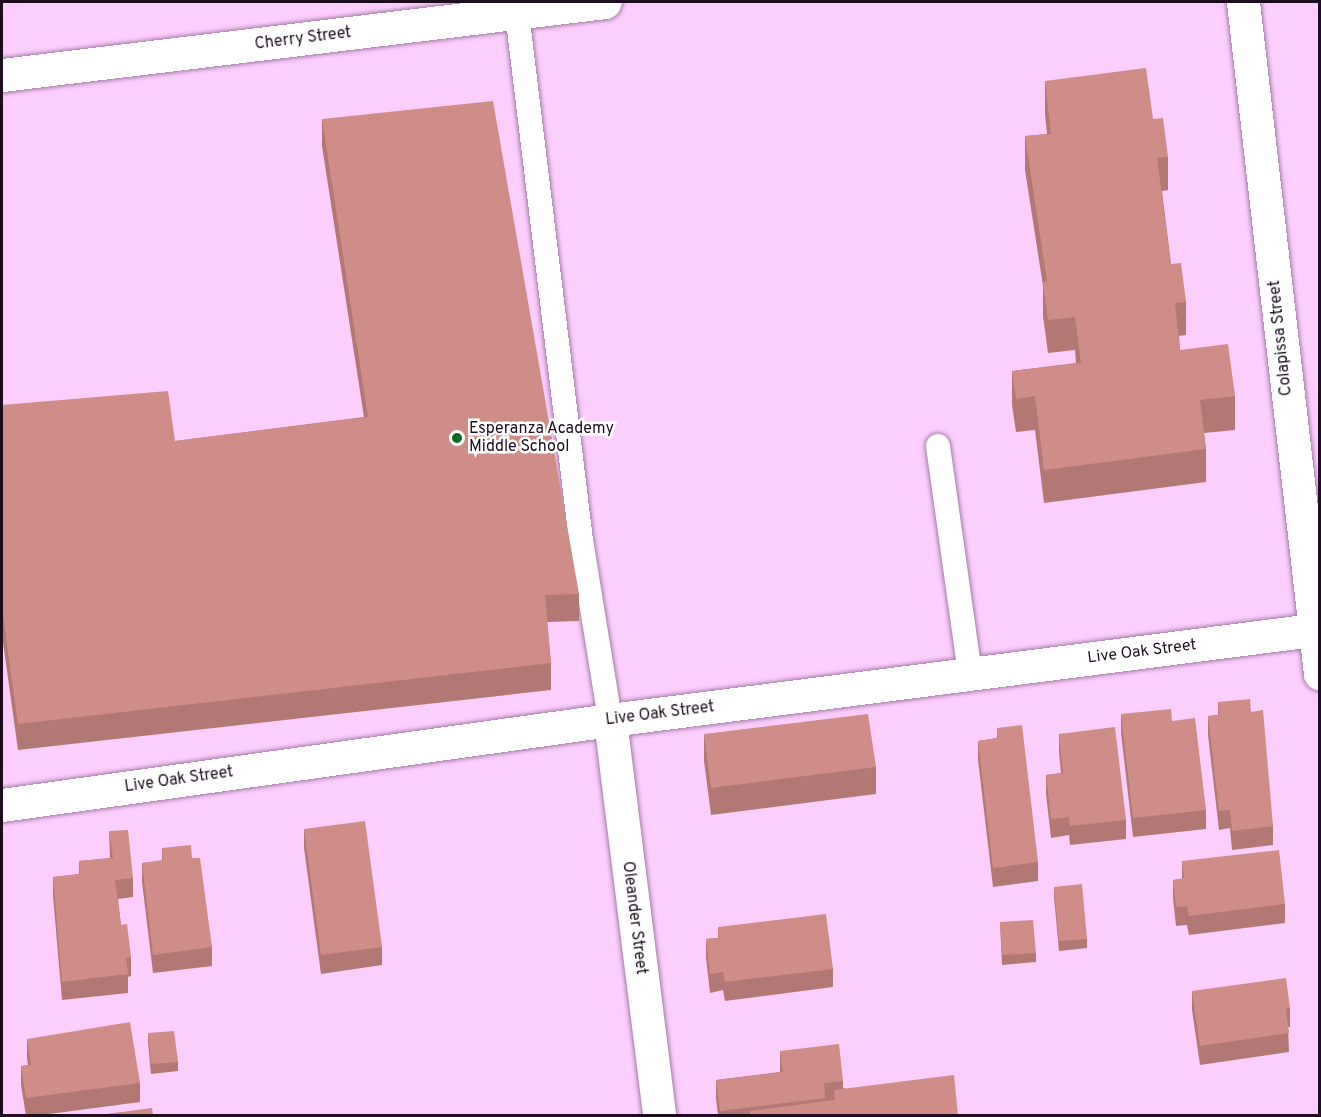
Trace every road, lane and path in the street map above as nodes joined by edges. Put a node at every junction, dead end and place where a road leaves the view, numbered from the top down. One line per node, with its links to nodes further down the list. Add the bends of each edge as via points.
1 (605, 2): 3 (street, Cherry Street)
2 (1243, 2): 6 (street, Colapissa Street)
3 (517, 7): 4 (street, Cherry Street); 9 (lane, via 581,540)
4 (2, 75)
5 (938, 446): 7 (lane)
6 (1317, 630): 7 (street, Live Oak Street); 8 (street, Colapissa Street)
7 (970, 674): 9 (street, Live Oak Street)
8 (1320, 674)
9 (610, 720): 10 (street, Live Oak Street); 11 (street, Oleander Street)
10 (2, 805)
11 (659, 1116)

